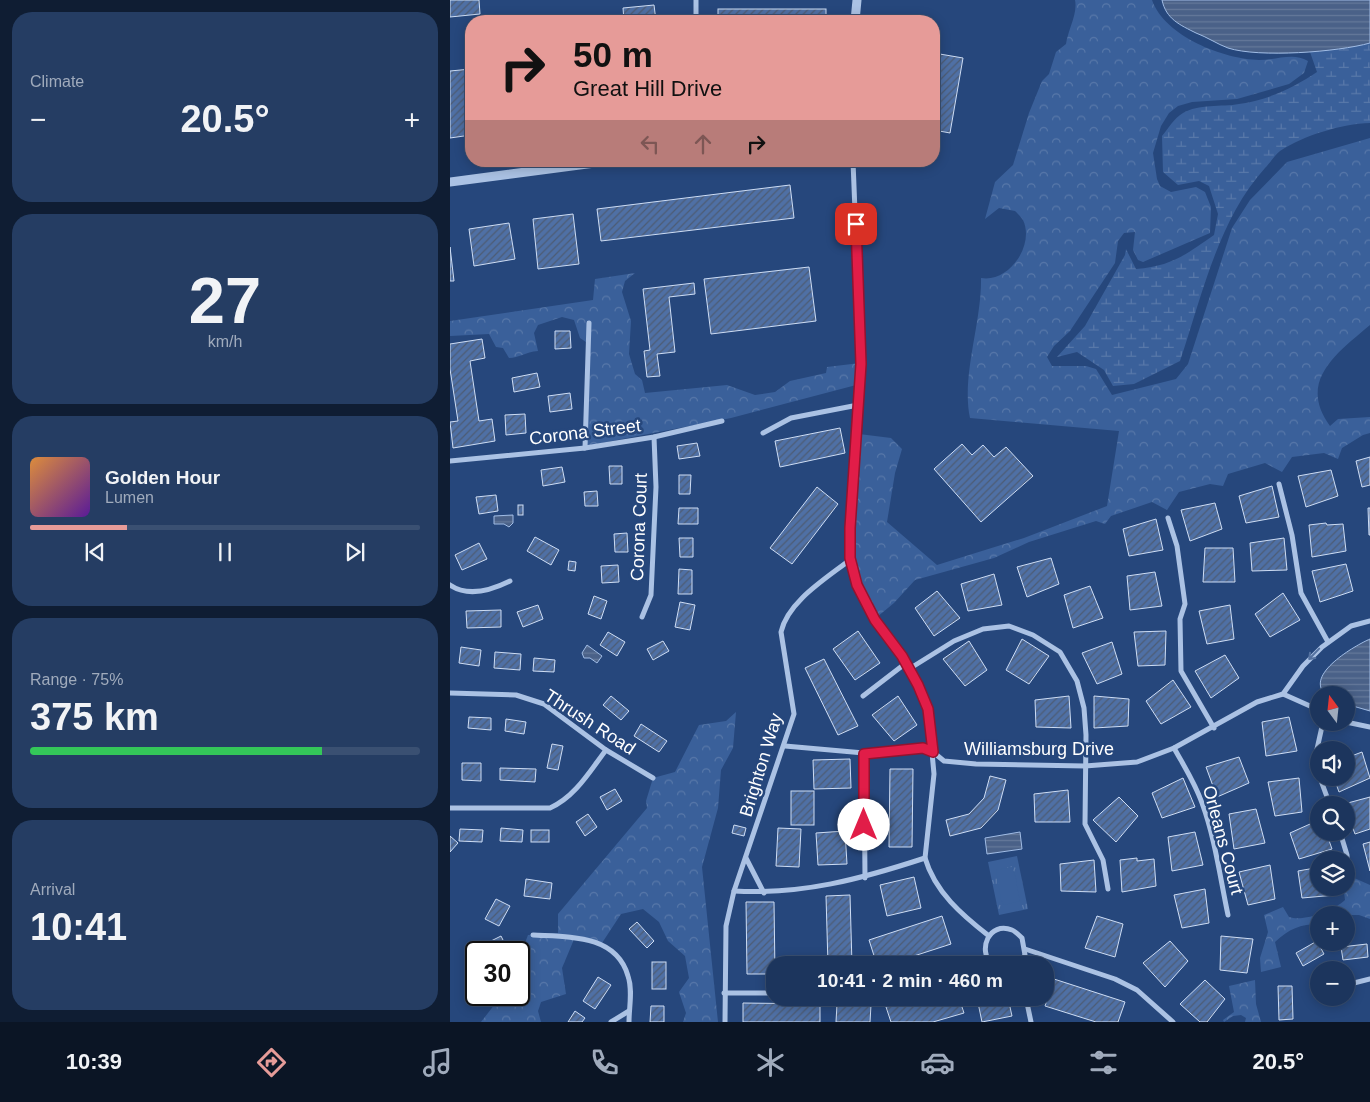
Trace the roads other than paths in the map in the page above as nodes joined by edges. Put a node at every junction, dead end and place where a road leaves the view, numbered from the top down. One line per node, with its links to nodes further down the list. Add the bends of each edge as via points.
1 (696, 0): 3 (street)
2 (857, 0): 4 (street)
3 (696, 15)
4 (856, 15)
5 (564, 167): 7 (street)
6 (853, 167): 9 (street, via 861,364)
7 (450, 182)
8 (589, 323): 13 (street)
9 (858, 405): 11 (street, via 791,418); 17 (street)
10 (722, 421): 12 (street, Corona Street)
11 (763, 433)
12 (654, 437): 13 (street, Corona Street); 20 (street, Corona Court, via 656,488 651,595)
13 (585, 448): 14 (street, Corona Street)
14 (450, 461)
15 (1279, 484): 22 (street, via 1292,535 1300,593)
16 (1168, 518): 30 (street, via 1177,546 1185,604 1180,619 1181,671)
17 (850, 558): 23 (street, via 857,585 875,620); 31 (street, Brighton Way, via 784,619 782,632 794,714)
18 (510, 581): 19 (street, via 488,591 469,592)
19 (450, 586)
20 (642, 617)
21 (1370, 621): 22 (street, via 1351,626)
22 (1328, 642): 25 (street, one-way to 25, via 1302,666)
23 (908, 666): 26 (street); 34 (street, via 928,709); 36 (street, via 983,629 1008,626 1033,635 1060,652 1077,681 1084,708)
24 (450, 693): 33 (street, Thrush Road, via 516,695 544,704)
25 (1283, 694): 27 (street); 30 (street, Williamsburg Drive, via 1257,702)
26 (863, 696)
27 (1310, 706)
28 (1355, 724): 29 (street)
29 (1370, 727)
30 (1214, 728): 32 (street, Williamsburg Drive)
31 (785, 746): 35 (street, Williamsburg Drive); 39 (street, Brighton Way)
32 (1174, 748): 36 (street, Williamsburg Drive, via 1137,762); 45 (street, Orleans Court, via 1202,803)
33 (606, 750): 37 (street, Thrush Road); 38 (street, via 580,785 560,804 550,808)
34 (933, 752): 35 (street, Williamsburg Drive, via 923,748); 36 (street, Williamsburg Drive, via 944,761 968,764); 40 (street, via 934,774)
35 (864, 754): 41 (street)
36 (1085, 766): 43 (street, via 1085,824 1103,860)
37 (653, 778)
38 (450, 808)
39 (746, 858): 42 (street, Brighton Way); 44 (street)
40 (925, 858): 41 (street); 47 (street, via 949,901)
41 (865, 878): 44 (street, via 803,890)
42 (734, 890): 44 (street); 53 (street, Brighton Way, via 726,926)
43 (1108, 890)
44 (764, 893)
45 (1228, 914)
46 (533, 935): 56 (street, via 578,938 599,943 618,955 629,976)
47 (989, 936): 48 (street, via 1000,929 1012,930 1022,938); 49 (street, via 984,950)
48 (1025, 950): 50 (street); 61 (street, via 1115,979 1137,990)
49 (986, 956)
50 (1023, 956)
51 (1370, 980): 52 (street)
52 (1355, 983)
53 (724, 993): 54 (street); 59 (street, Brighton Way)
54 (766, 993)
55 (1028, 1006): 60 (street)
56 (629, 1011): 57 (street); 58 (street)
57 (611, 1022)
58 (629, 1022)
59 (725, 1022)
60 (1031, 1022)
61 (1173, 1022)

